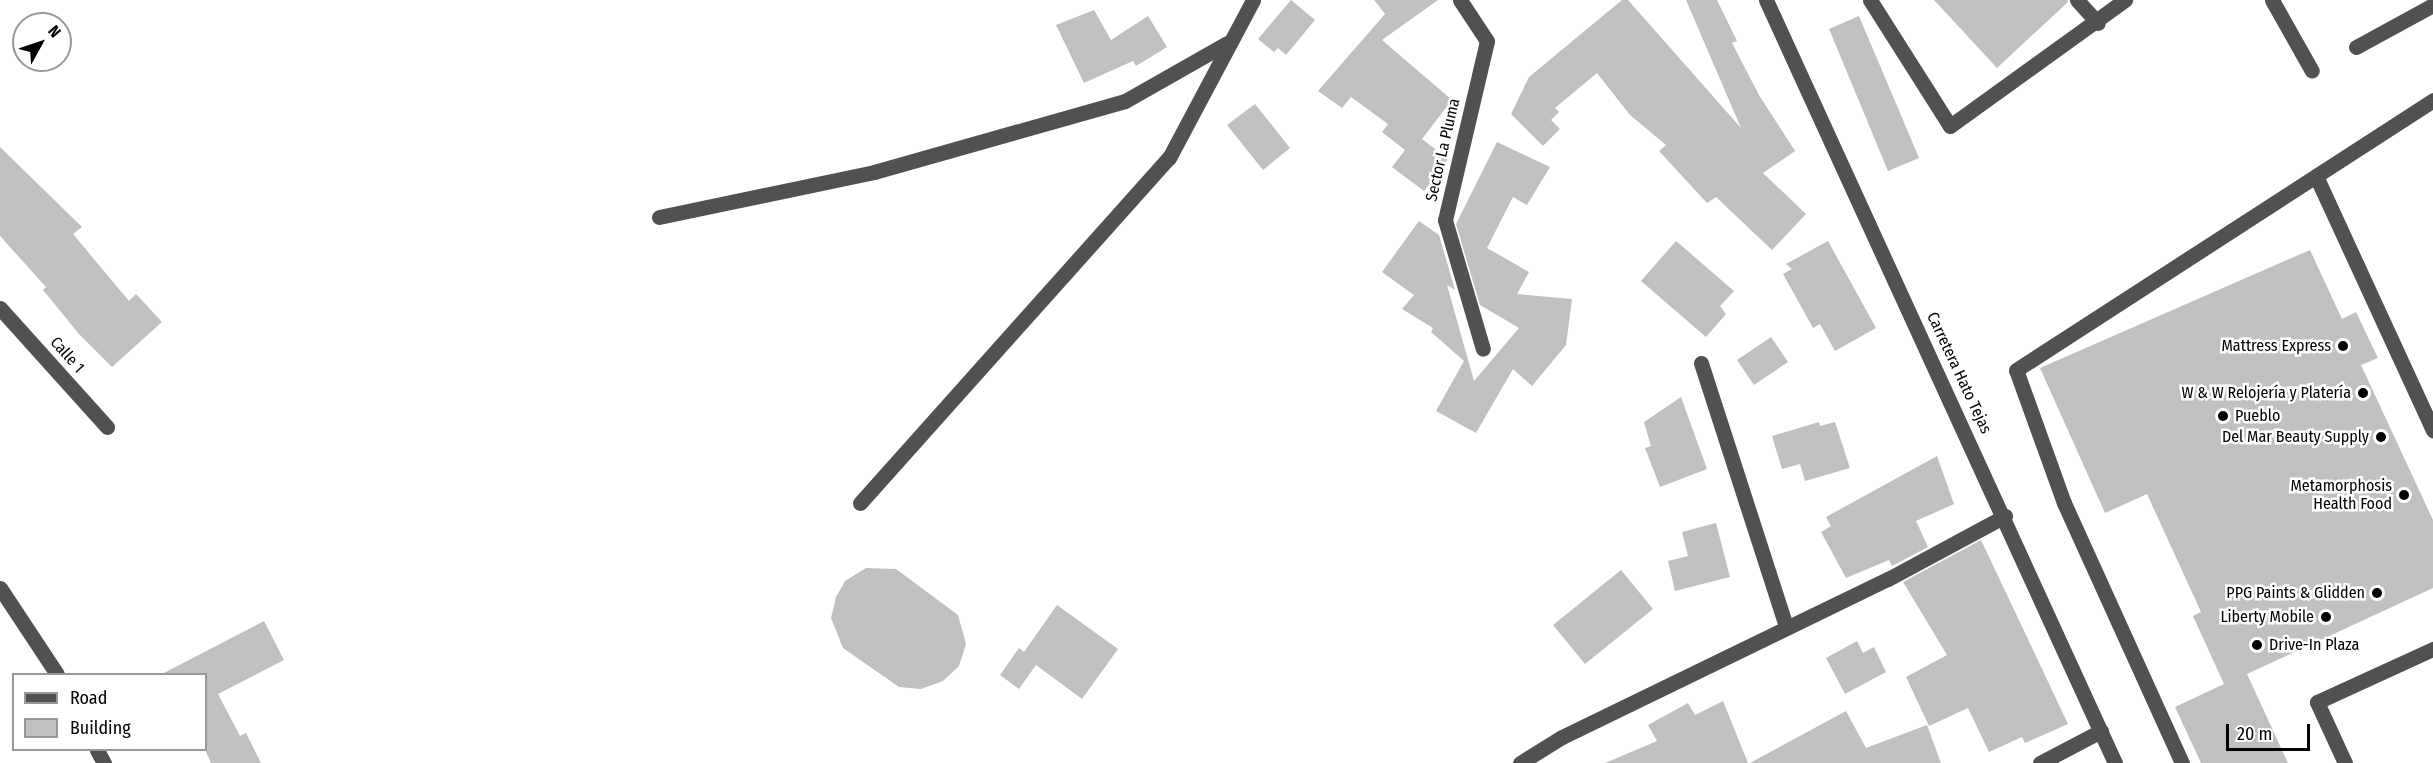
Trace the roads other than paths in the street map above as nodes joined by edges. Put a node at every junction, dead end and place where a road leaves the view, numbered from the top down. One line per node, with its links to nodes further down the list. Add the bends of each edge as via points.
1 (1253, 0): 10 (street)
2 (1460, 0): 17 (street, Sector La Pluma, via 1487,41 1445,220)
3 (1766, 0): 22 (street, Carretera Hato Tejas)
4 (1870, 0): 9 (street, via 1950,126)
5 (2077, 0): 9 (street)
6 (2125, 0): 9 (street)
7 (2272, 0): 12 (street)
8 (2433, 5): 11 (street)
9 (2098, 23)
10 (1227, 43): 15 (street, via 1125,101 874,172); 21 (street, via 1190,125 1169,158)
11 (2356, 47)
12 (2312, 71)
13 (2433, 100): 14 (street)
14 (2316, 176): 20 (street); 31 (street, via 2016,370 2064,503)
15 (659, 217)
16 (0, 308): 19 (street, Calle 1)
17 (1483, 349)
18 (1701, 363): 24 (street)
19 (107, 427)
20 (2433, 430)
21 (860, 503)
22 (2005, 516): 24 (street, via 1888,579); 27 (street, Carretera Hato Tejas)
23 (0, 588): 26 (street)
24 (1786, 627): 28 (street, via 1562,737)
25 (2433, 649): 32 (street, via 2317,702)
26 (56, 673)
27 (2101, 731): 29 (street); 30 (street, Carretera Hato Tejas)
28 (1520, 763)
29 (2040, 763)
30 (2115, 763)
31 (2182, 763)
32 (2345, 763)

